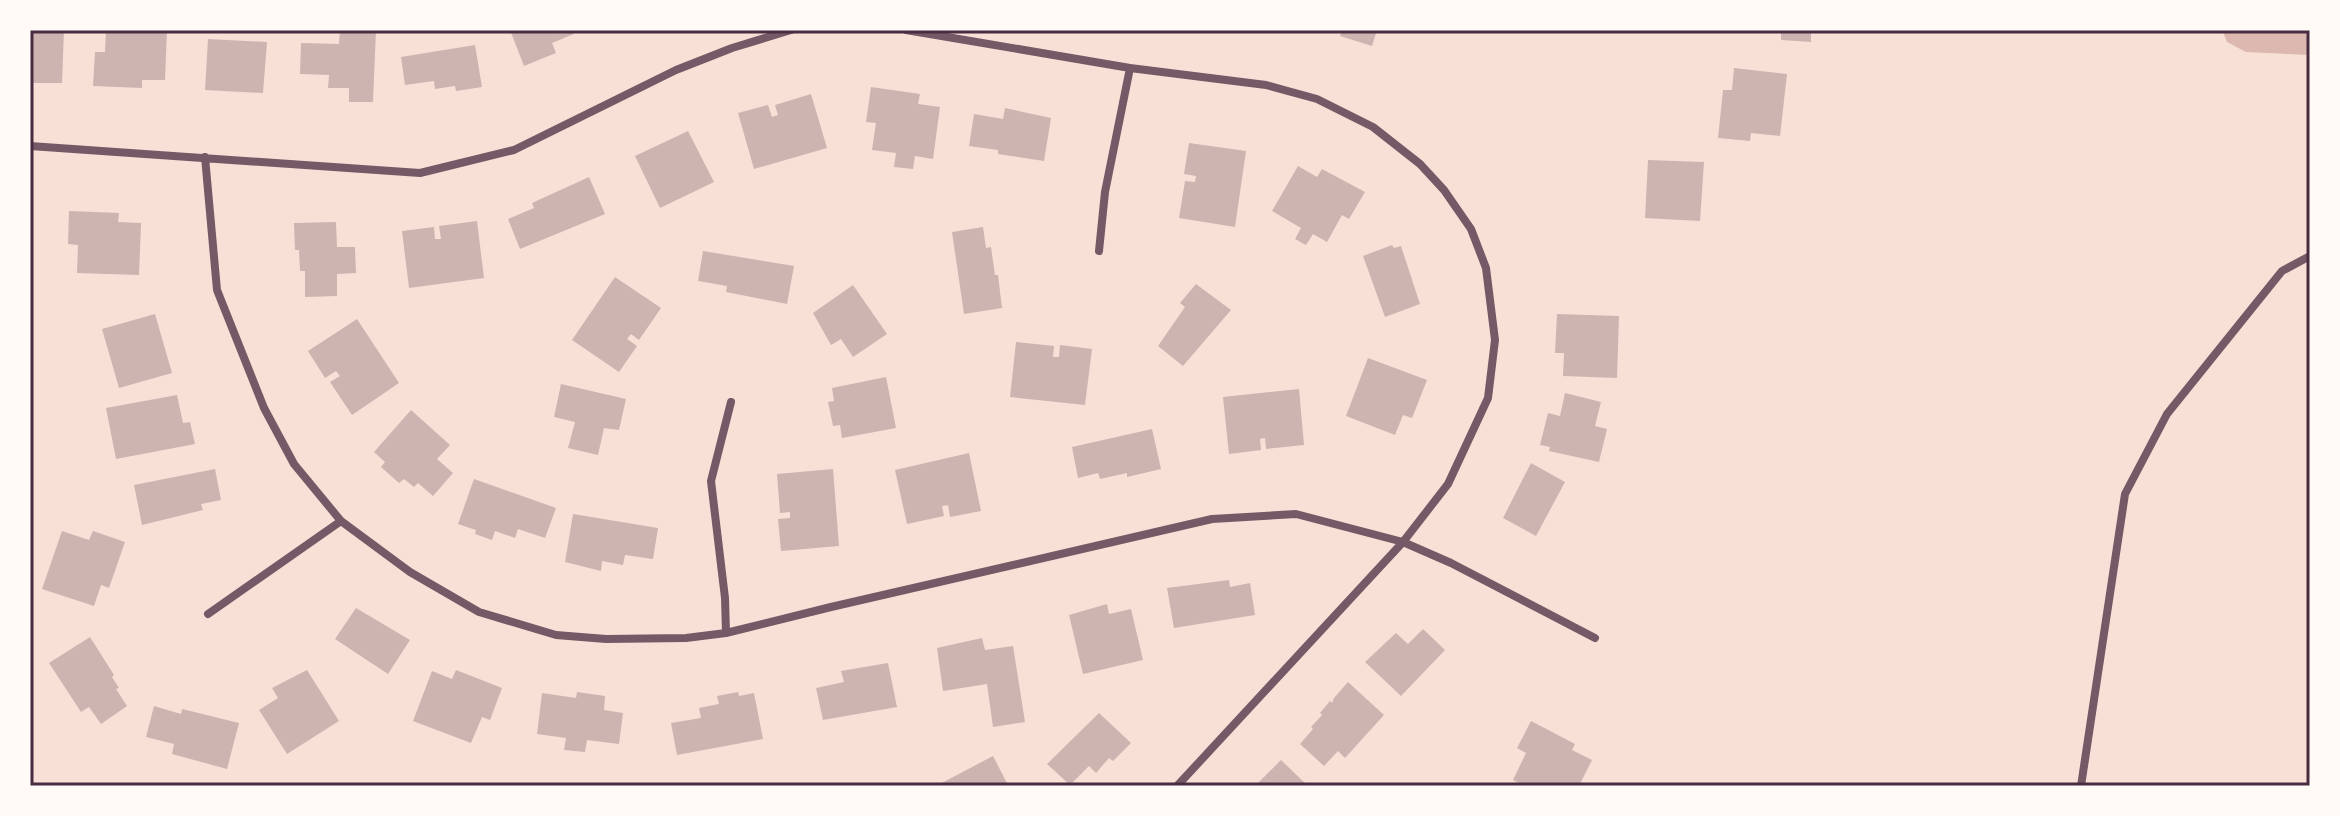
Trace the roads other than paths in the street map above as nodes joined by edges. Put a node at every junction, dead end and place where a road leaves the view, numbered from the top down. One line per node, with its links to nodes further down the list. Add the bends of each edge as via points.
1 (791, 30): 5 (street, via 676,70 514,150 420,173)
2 (906, 30): 3 (street)
3 (1130, 68): 6 (street); 10 (street, via 1266,85 1317,99 1373,127 1420,164 1471,229 1492,297 1495,340 1488,398 1448,484)
4 (30, 146): 5 (street)
5 (205, 157): 9 (street, via 217,290 271,422 294,464)
6 (1099, 251)
7 (2310, 256): 15 (street, via 2282,271 2167,414 2125,494)
8 (731, 402): 12 (street, via 711,481)
9 (341, 521): 11 (street); 12 (street, via 410,572 479,612 543,631 606,639)
10 (1403, 542): 12 (street, via 1296,514 1212,519); 13 (street); 14 (street)
11 (208, 614)
12 (726, 633)
13 (1595, 638)
14 (1177, 786)
15 (2081, 786)

